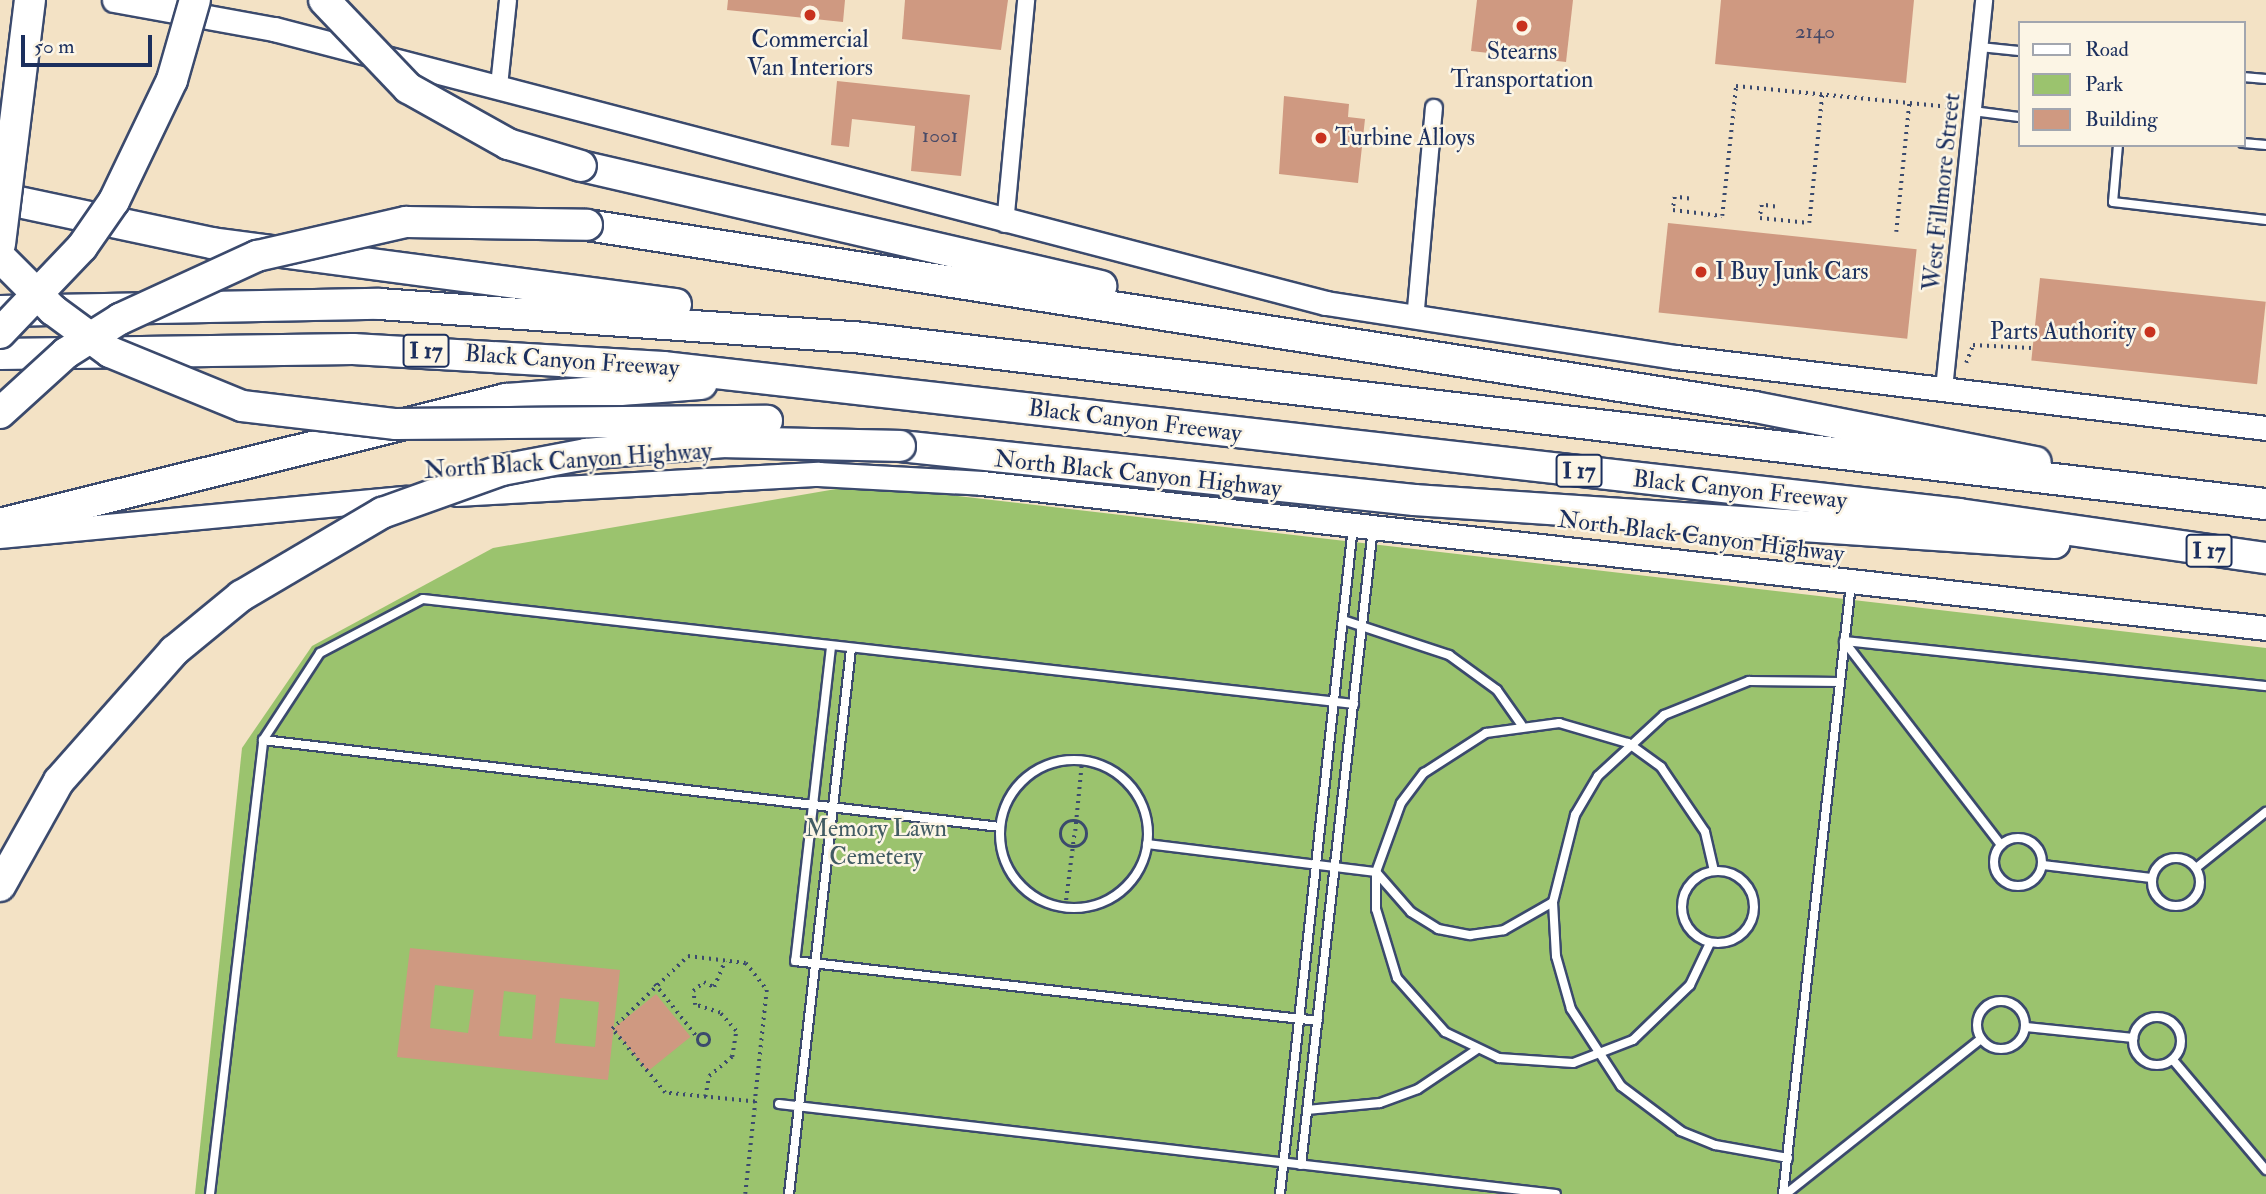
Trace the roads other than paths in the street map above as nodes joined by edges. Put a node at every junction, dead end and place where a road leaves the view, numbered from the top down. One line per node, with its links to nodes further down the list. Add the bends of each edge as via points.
1 (30, 0): 22 (highway, bridge)
2 (114, 0): 12 (main road, via 220,16)
3 (195, 0): 27 (highway, bridge, via 172,80 114,201 82,247)
4 (324, 0): 26 (highway, bridge, via 408,88 508,144 581,166 1155,298)
5 (508, 0): 12 (street)
6 (1026, 0): 21 (street)
7 (1984, 0): 8 (street, West Fillmore Street)
8 (1980, 47): 9 (lane); 14 (street, West Fillmore Street)
9 (2018, 51)
10 (2245, 77): 11 (lane)
11 (2266, 79)
12 (499, 86): 21 (main road)
13 (1434, 108): 25 (street)
14 (1973, 111): 15 (lane); 31 (street, West Fillmore Street)
15 (2018, 117)
16 (2245, 143): 17 (lane)
17 (2266, 145)
18 (2118, 147): 20 (lane, via 2113,202)
19 (0, 198): 28 (highway, via 212,243 708,309)
20 (2266, 220)
21 (1004, 224): 25 (main road, via 1212,278)
22 (0, 244)
23 (0, 257): 34 (highway, bridge, via 53,310 110,352 255,409 396,424 786,421)
24 (0, 311): 28 (highway, Black Canyon Freeway / I 17, via 379,304)
25 (1415, 320): 31 (main road)
26 (1256, 329): 32 (highway, bridge, via 587,225 486,218 406,222 257,256 120,318 66,354); 35 (highway, via 1755,407 1965,445)
27 (0, 333)
28 (863, 338): 35 (highway, Black Canyon Freeway / I 17)
29 (0, 354): 30 (highway, Black Canyon Freeway / I 17, via 206,347 440,352)
30 (775, 379): 37 (highway, via 506,400); 40 (highway, Black Canyon Freeway / I 17, via 1959,514)
31 (1944, 388): 33 (main road)
32 (0, 413)
33 (2266, 428)
34 (901, 438): 40 (highway, via 1039,458 1466,504 2012,543); 69 (highway, bridge, via 723,442 586,454 502,470 382,513 299,557 174,651 59,781)
35 (2155, 491): 36 (highway, Black Canyon Freeway / I 17)
36 (2266, 504)
37 (0, 524)
38 (1363, 524): 39 (main road, North Black Canyon Highway, via 982,484 818,474 438,495); 42 (main road, North Black Canyon Highway); 43 (lane); 44 (lane)
39 (0, 536)
40 (2153, 545): 41 (highway, Black Canyon Freeway / I 17)
41 (2266, 558)
42 (1851, 581): 45 (main road, North Black Canyon Highway); 46 (lane)
43 (1343, 620): 44 (lane); 51 (lane)
44 (1363, 622): 52 (lane); 53 (lane, via 1448,655 1497,690)
45 (2266, 628)
46 (1844, 641): 49 (lane); 50 (lane); 61 (lane)
47 (831, 647): 48 (lane); 54 (lane, via 423,599 320,653); 56 (lane)
48 (851, 649): 51 (lane); 57 (lane)
49 (1840, 682): 55 (lane, via 1795,677 1727,688 1664,715); 84 (lane)
50 (2266, 686)
51 (1334, 701): 52 (lane); 63 (lane)
52 (1354, 704): 64 (lane)
53 (1521, 724): 55 (lane, via 1559,723); 67 (lane, via 1486,733 1424,773 1396,814)
54 (263, 740): 56 (lane); 88 (lane)
55 (1628, 743): 66 (lane, via 1687,797 1705,832); 70 (lane, via 1576,815)
56 (813, 805): 57 (lane); 72 (lane, via 795,961)
57 (833, 807): 59 (lane); 72 (lane)
58 (2266, 812): 65 (lane)
59 (1000, 827): 60 (lane, via 1012,876 1030,894 1065,907 1103,903 1124,889); 60 (lane, via 1018,784 1059,761 1082,760 1105,766 1139,798)
60 (1147, 844): 63 (lane)
61 (2001, 845): 62 (lane, via 2025,838 2038,848); 62 (lane, via 1994,867 2008,885 2031,884)
62 (2043, 864): 68 (lane)
63 (1316, 865): 64 (lane); 73 (lane)
64 (1335, 867): 67 (lane); 74 (lane)
65 (2196, 868): 68 (lane, via 2170,858); 68 (lane, via 2199,891 2181,906 2159,900)
66 (1714, 871): 71 (lane, via 1695,879 1682,905 1692,933); 71 (lane, via 1736,876 1754,904 1742,935)
67 (1376, 872): 70 (lane, via 1411,912 1438,929 1470,935 1504,930); 78 (lane, via 1378,920 1397,978 1444,1032)
68 (2151, 878)
69 (0, 886)
70 (1553, 902): 79 (lane, via 1556,956 1570,1009)
71 (1710, 943): 79 (lane, via 1690,985 1665,1016)
72 (815, 963): 73 (lane); 82 (lane)
73 (1299, 1019): 74 (lane); 85 (lane)
74 (1318, 1021): 83 (lane)
75 (2026, 1027): 76 (lane); 77 (lane, via 2007,1049); 77 (lane, via 2016,1005 1991,1002 1977,1022)
76 (2133, 1038): 80 (lane, via 2136,1054 2149,1065); 80 (lane, via 2147,1019 2169,1020 2182,1039)
77 (1981, 1039): 92 (lane)
78 (1476, 1050): 79 (lane, via 1523,1063); 83 (lane, via 1405,1094 1341,1110)
79 (1597, 1057): 84 (lane, via 1649,1111 1681,1130 1715,1145)
80 (2173, 1060): 87 (lane)
81 (779, 1104): 82 (lane)
82 (799, 1106): 85 (lane); 89 (lane)
83 (1307, 1110): 86 (lane)
84 (1788, 1158): 92 (lane)
85 (1283, 1163): 86 (lane); 90 (lane)
86 (1301, 1166): 91 (lane)
87 (2266, 1170)
88 (210, 1194)
89 (789, 1194)
90 (1280, 1194)
91 (1556, 1194)
92 (1785, 1194)

